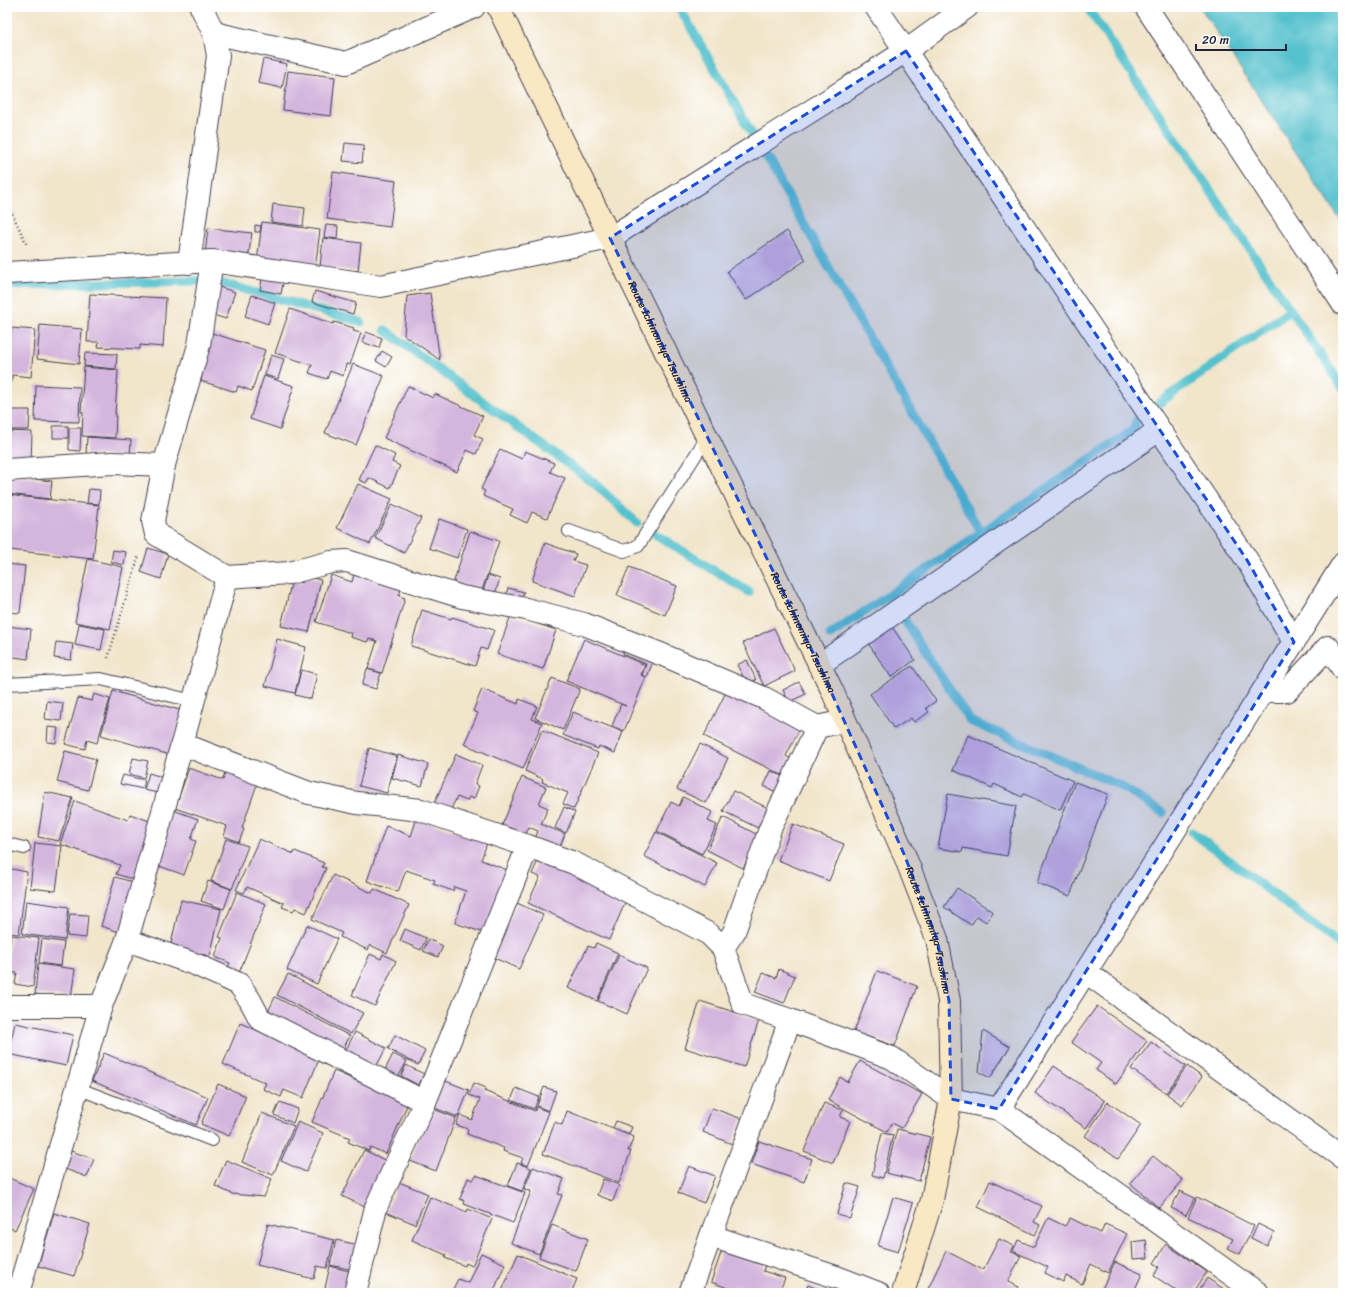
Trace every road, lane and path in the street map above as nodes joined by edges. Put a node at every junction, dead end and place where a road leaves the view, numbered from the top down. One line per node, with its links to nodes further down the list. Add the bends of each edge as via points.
1 (201, 7): 7 (street)
2 (474, 7): 7 (street, via 346,63)
3 (498, 7): 10 (main road, Route Ichinomiya-Tsushima)
4 (876, 7): 8 (street)
5 (967, 7): 8 (street)
6 (1146, 7): 15 (street)
7 (214, 33): 12 (street, via 218,56)
8 (906, 51): 10 (street); 16 (street)
9 (7, 203): 13 (path)
10 (610, 238): 11 (street, via 381,286); 17 (main road, Route Ichinomiya-Tsushima)
11 (212, 261): 12 (street); 18 (street, via 199,345)
12 (189, 263): 13 (street)
13 (40, 271): 14 (street)
14 (7, 273)
15 (1343, 304)
16 (1159, 430): 24 (street, via 1247,560); 25 (street)
17 (707, 437): 21 (lane, via 638,546 624,551); 25 (main road, Route Ichinomiya-Tsushima)
18 (164, 465): 19 (street, via 112,463); 20 (street)
19 (7, 470)
20 (153, 521): 23 (street, via 156,534); 27 (path, via 145,535)
21 (569, 531)
22 (1343, 564): 24 (street)
23 (227, 577): 30 (street); 32 (street, via 290,573 347,560 462,597 584,624 764,698)
24 (1294, 642): 29 (street)
25 (819, 665): 31 (main road, Route Ichinomiya-Tsushima)
26 (1343, 669): 29 (street, via 1328,647 1287,691)
27 (101, 679): 28 (lane); 30 (lane)
28 (7, 684)
29 (1263, 691): 39 (street)
30 (193, 701): 33 (street)
31 (845, 721): 32 (street); 44 (main road, Route Ichinomiya-Tsushima, via 904,854 938,939 949,1001)
32 (817, 727): 38 (street, via 770,829 734,932)
33 (182, 744): 35 (street, via 309,793 357,803 421,810); 37 (street)
34 (7, 844): 36 (lane)
35 (528, 846): 38 (street, via 574,863 695,926 709,934); 45 (street)
36 (24, 848)
37 (127, 940): 41 (street); 45 (street, via 197,965 239,984 260,1019)
38 (723, 948): 42 (street, via 743,1004)
39 (1086, 972): 46 (street); 48 (street)
40 (7, 1006): 41 (street)
41 (101, 1006): 43 (street)
42 (790, 1020): 44 (street, via 892,1058); 49 (street)
43 (77, 1088): 47 (lane); 51 (street)
44 (952, 1099): 46 (street); 55 (main road, Route Ichinomiya-Tsushima, via 932,1200)
45 (425, 1102): 52 (street, via 376,1207)
46 (999, 1110): 50 (street)
47 (212, 1140)
48 (1343, 1158)
49 (711, 1236): 53 (street); 54 (street)
50 (1249, 1290)
51 (18, 1293)
52 (354, 1293)
53 (690, 1293)
54 (878, 1293)
55 (903, 1293)

